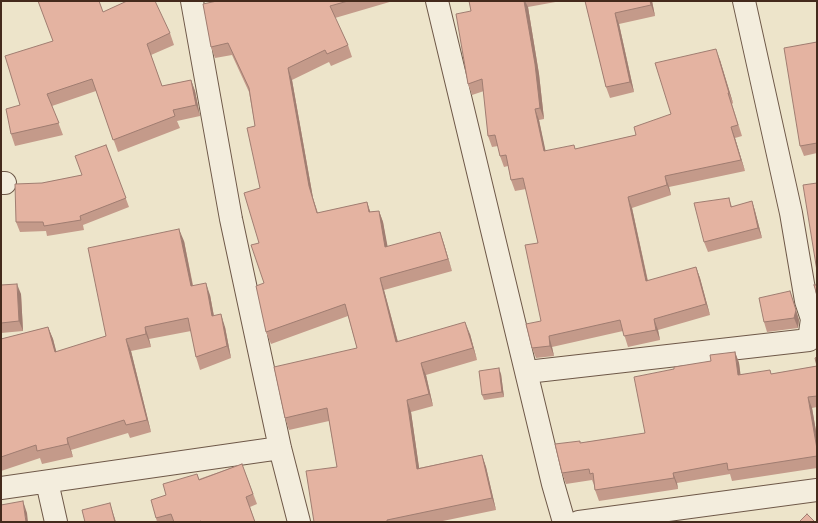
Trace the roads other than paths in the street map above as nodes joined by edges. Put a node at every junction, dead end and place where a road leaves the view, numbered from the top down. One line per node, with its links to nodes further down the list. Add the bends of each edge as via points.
1 (192, 1): 5 (street, via 231,219)
2 (437, 1): 4 (street)
3 (744, 1): 4 (street, via 812,320 809,340)
4 (527, 372): 11 (street)
5 (280, 448): 6 (street); 10 (street)
6 (47, 482): 7 (street); 9 (street)
7 (1, 488)
8 (817, 490): 12 (street)
9 (56, 522)
10 (299, 522)
11 (564, 522)
12 (578, 522)

